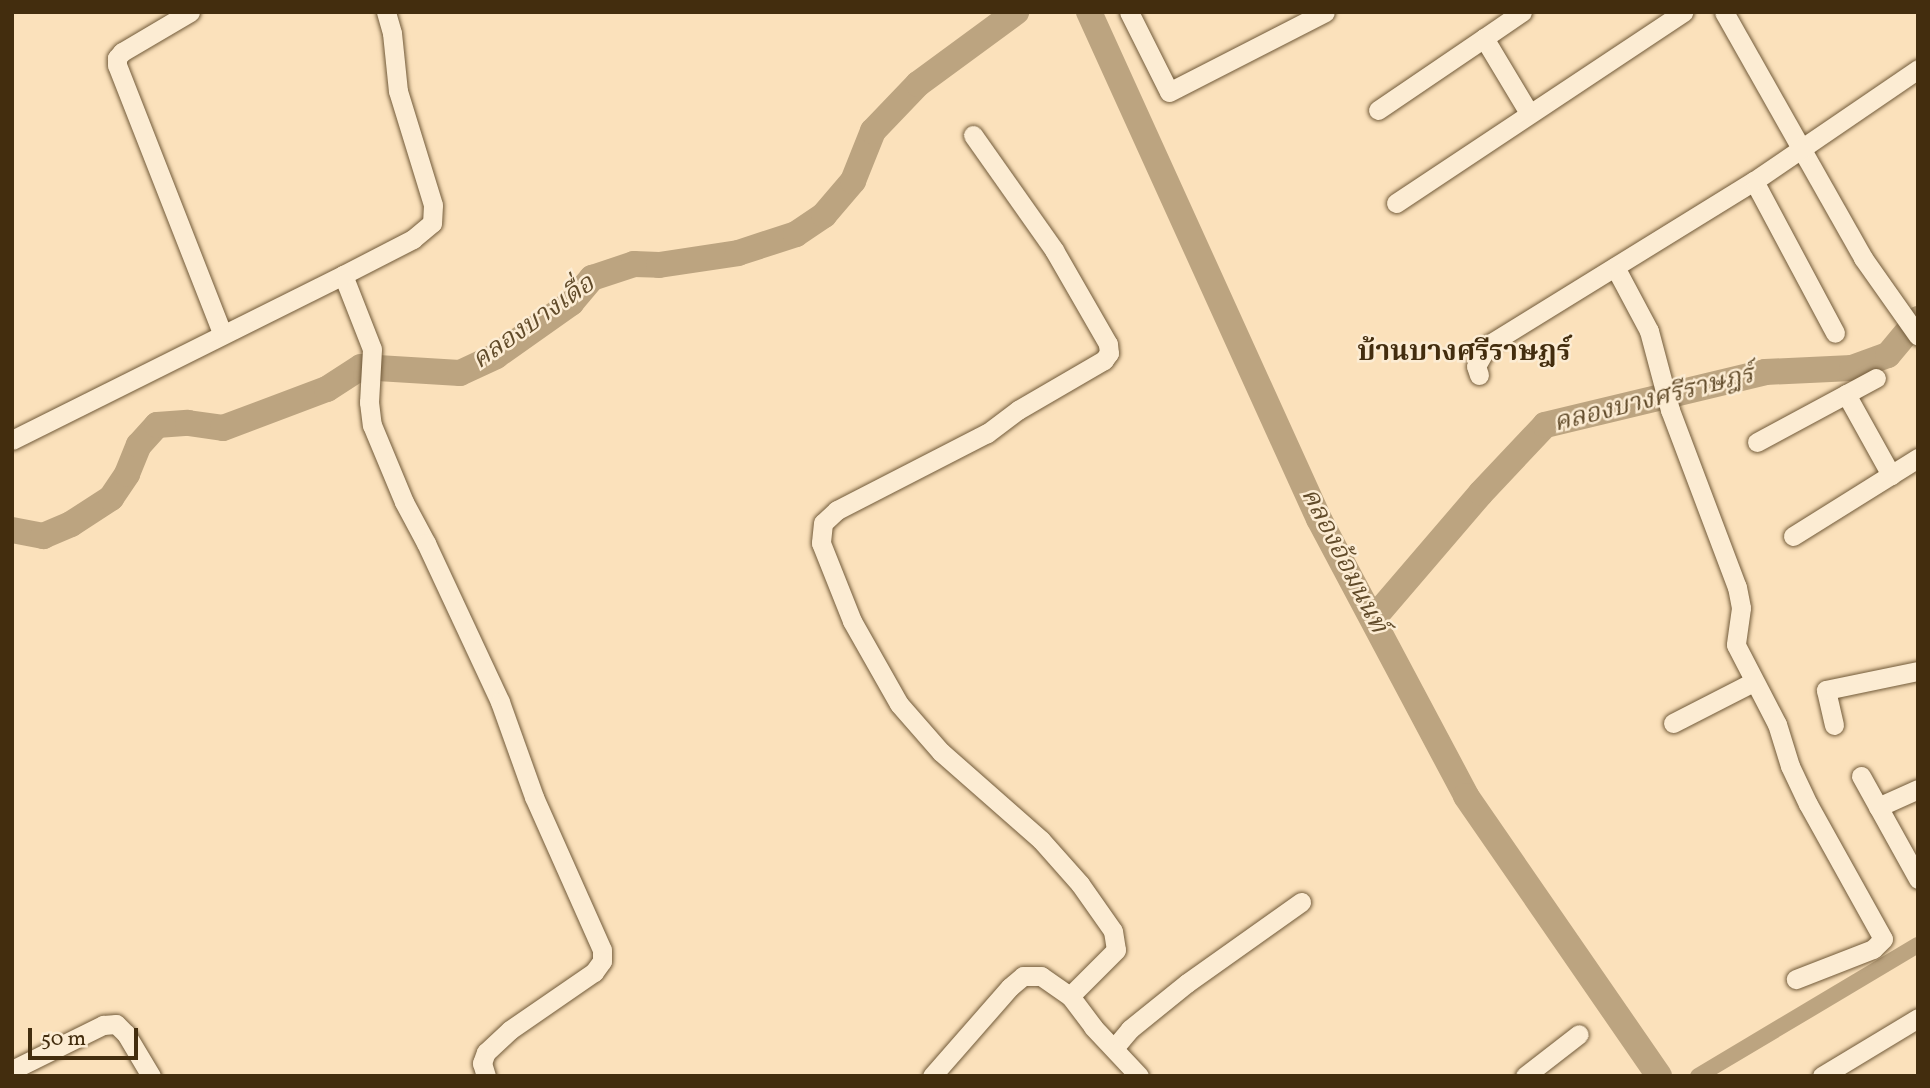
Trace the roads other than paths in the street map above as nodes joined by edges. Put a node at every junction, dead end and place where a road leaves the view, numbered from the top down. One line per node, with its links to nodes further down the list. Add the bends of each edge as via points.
1 (190, 12): 18 (street, via 122,52 117,65)
2 (386, 12): 17 (street, via 398,91 433,205 432,223 413,239)
3 (1129, 12): 4 (street, via 1168,92)
4 (1325, 12)
5 (1522, 12): 8 (street)
6 (1683, 12): 11 (street)
7 (1724, 12): 13 (street)
8 (1484, 38): 10 (street); 11 (street)
9 (1918, 69): 13 (street)
10 (1378, 110)
11 (1529, 113): 15 (street)
12 (973, 135): 40 (street, via 1054,250 1109,353 987,433 837,510 823,523 821,544 848,611 899,705 941,752 1041,840 1080,884 1112,931 1116,950)
13 (1800, 150): 14 (street); 20 (street, via 1863,258)
14 (1754, 181): 16 (street); 19 (street)
15 (1396, 203)
16 (1615, 267): 21 (street, via 1488,345 1476,366); 30 (street, via 1649,331 1670,410 1737,587 1741,608 1737,645)
17 (343, 275): 18 (street); 46 (street, via 372,349 372,425 500,702 534,797 602,950 602,961 594,972 486,1052 482,1063)
18 (222, 333): 24 (street)
19 (1835, 333)
20 (1918, 336)
21 (1479, 375)
22 (1876, 378): 23 (street)
23 (1846, 394): 25 (street); 27 (street)
24 (12, 440)
25 (1758, 442)
26 (1918, 458): 27 (street)
27 (1891, 475): 28 (street)
28 (1793, 536)
29 (1918, 671): 32 (street, via 1826,690)
30 (1753, 682): 31 (street); 39 (street, via 1777,724 1808,804 1883,939 1873,949)
31 (1673, 723)
32 (1834, 725)
33 (1861, 776): 35 (street)
34 (1918, 789): 35 (street)
35 (1878, 807): 36 (street)
36 (1912, 851): 37 (street)
37 (1918, 879)
38 (1301, 902): 43 (street, via 1187,983)
39 (1796, 979)
40 (1070, 996): 43 (street); 47 (street, via 1041,976 1023,976)
41 (1918, 1018): 50 (street)
42 (1579, 1034): 49 (street)
43 (1115, 1047): 48 (street)
44 (12, 1070): 45 (street, via 103,1025 116,1024)
45 (152, 1076)
46 (486, 1076)
47 (932, 1076)
48 (1139, 1076)
49 (1525, 1076)
50 (1822, 1076)

